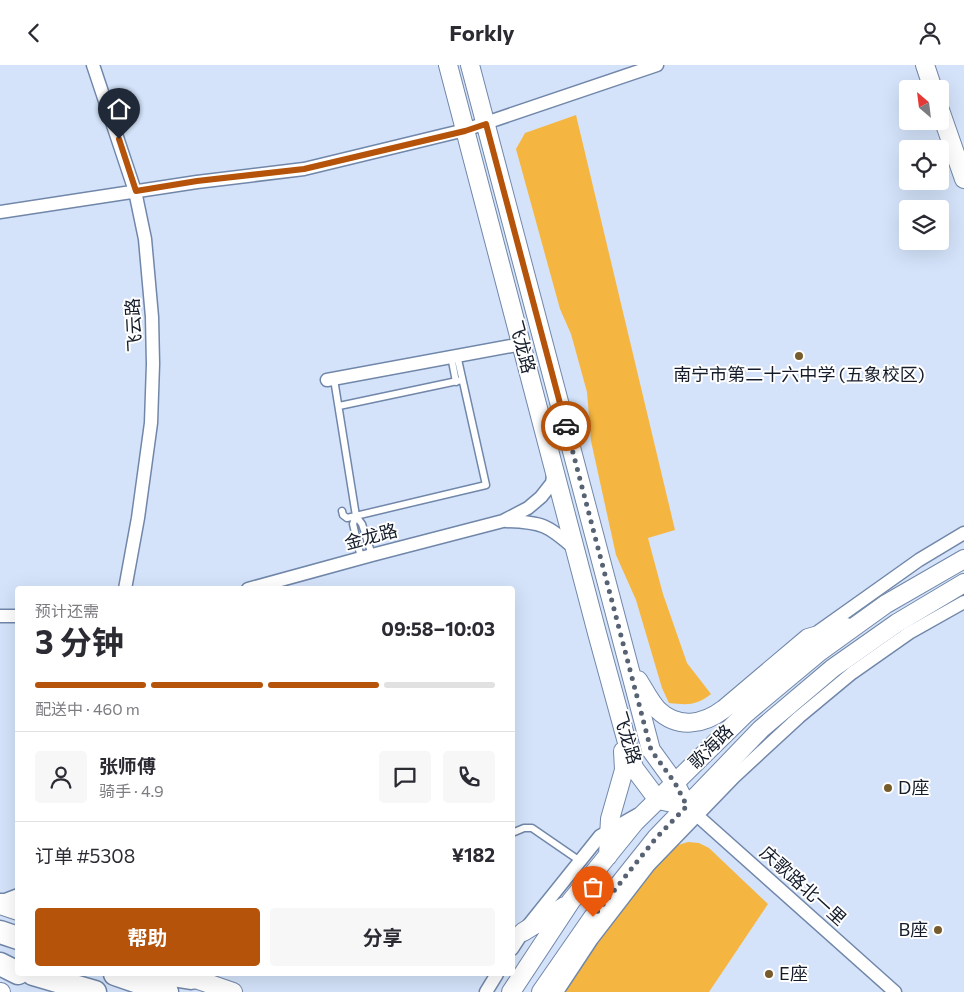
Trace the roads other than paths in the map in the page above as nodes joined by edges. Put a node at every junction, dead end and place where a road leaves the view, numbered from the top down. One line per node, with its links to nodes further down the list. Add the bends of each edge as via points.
1 (93, 65): 11 (street, 飞云路)
2 (448, 65): 9 (main road, 飞龙路)
3 (470, 65): 7 (main road, 飞龙路)
4 (657, 65): 7 (street)
5 (925, 65): 6 (main road)
6 (930, 80)
7 (486, 124): 9 (street); 34 (main road, 飞龙路)
8 (947, 130): 10 (main road)
9 (465, 131): 11 (street, via 304,169); 13 (main road, 飞龙路)
10 (964, 179)
11 (136, 191): 12 (street); 27 (street, 飞云路, via 145,239 153,364 151,423)
12 (0, 212)
13 (522, 344): 14 (street); 18 (main road, 飞龙路)
14 (454, 356): 15 (street); 16 (lane)
15 (331, 379): 17 (lane)
16 (459, 381): 17 (lane); 20 (lane, via 486,485)
17 (339, 406): 20 (lane)
18 (554, 468): 21 (street, 金龙路, via 552,483 541,497); 23 (main road, 飞龙路)
19 (342, 511): 20 (lane, via 346,518)
20 (356, 516): 24 (lane, via 362,523); 24 (lane, via 353,524)
21 (503, 521): 23 (street, 金龙路, via 541,524); 24 (street, 金龙路)
22 (964, 533): 33 (street, via 919,560)
23 (576, 550): 35 (main road, 飞龙路)
24 (366, 556): 28 (street, 金龙路)
25 (964, 559): 32 (main road, 歌海路)
26 (964, 583): 38 (main road, 歌海路, via 897,623 834,668 761,729)
27 (126, 586)
28 (259, 586)
29 (964, 602): 38 (street, via 909,633 852,673)
30 (0, 616): 31 (street)
31 (15, 616)
32 (861, 622): 33 (main road); 36 (main road, 歌海路, via 745,714)
33 (808, 638): 34 (main road, via 714,717 701,722 681,723 669,719 657,709)
34 (629, 667): 36 (main road, 飞龙路, via 651,750)
35 (620, 715): 37 (main road, 飞龙路, via 634,768); 39 (main road, via 624,770 610,819)
36 (675, 783): 37 (main road, 歌海路); 38 (main road, 飞龙路)
37 (653, 805): 38 (main road); 39 (street); 41 (main road, 歌海路)
38 (692, 811): 65 (main road, 歌海路, via 656,838 593,917); 66 (street, via 592,939); 67 (street, 庆歌路北一里)
39 (610, 831): 41 (main road); 42 (street, via 600,836)
40 (515, 832): 42 (lane, via 532,828)
41 (608, 856): 45 (main road, 歌海路)
42 (580, 861): 49 (street)
43 (15, 896): 44 (street)
44 (0, 900)
45 (571, 901): 49 (main road); 64 (main road, 歌海路)
46 (0, 905): 47 (main road)
47 (15, 910)
48 (0, 932): 50 (highway)
49 (523, 932): 51 (street)
50 (15, 937)
51 (515, 944)
52 (0, 964): 53 (highway)
53 (15, 971)
54 (26, 976): 59 (highway)
55 (40, 976): 60 (highway)
56 (121, 976): 61 (highway)
57 (186, 976): 62 (main road)
58 (496, 976): 63 (street)
59 (57, 992)
60 (95, 992)
61 (167, 992)
62 (234, 992)
63 (486, 992)
64 (511, 992)
65 (541, 992)
66 (556, 992)
67 (895, 992)

